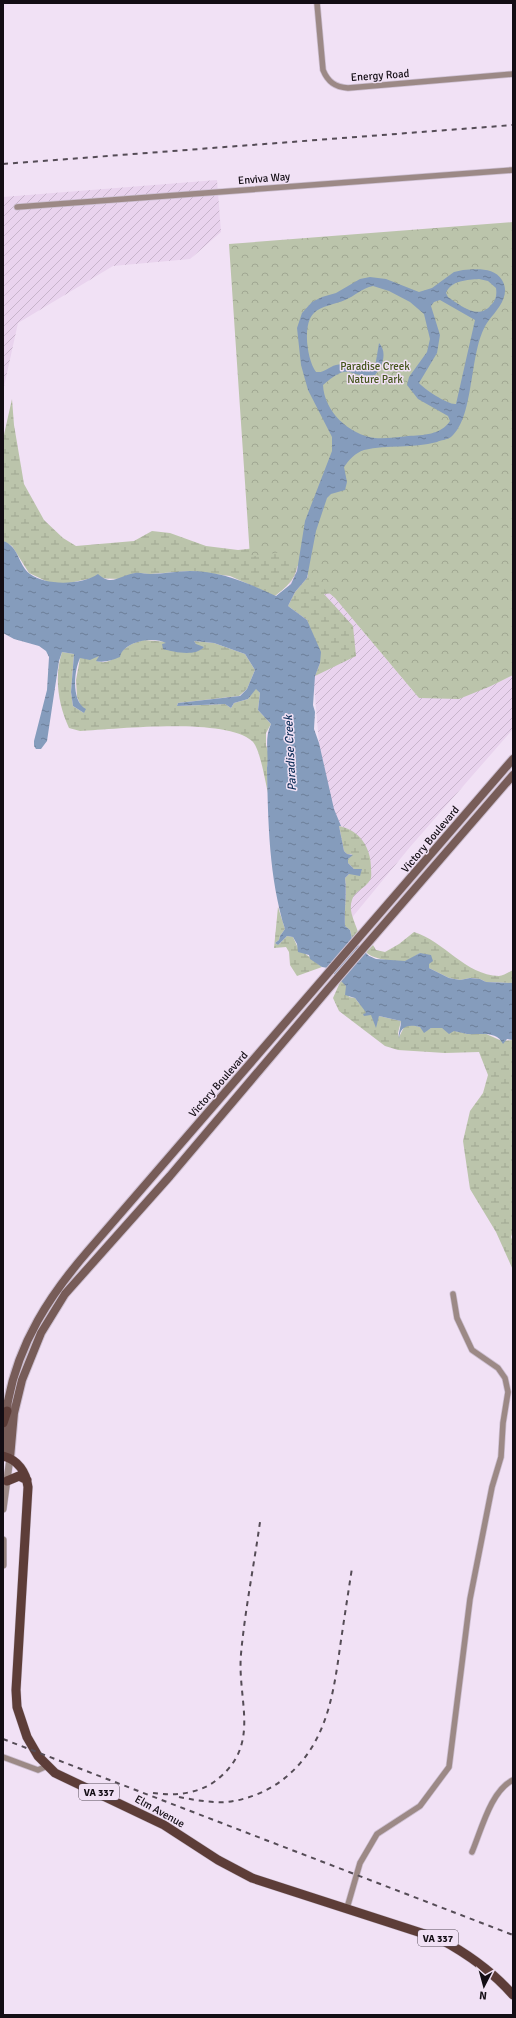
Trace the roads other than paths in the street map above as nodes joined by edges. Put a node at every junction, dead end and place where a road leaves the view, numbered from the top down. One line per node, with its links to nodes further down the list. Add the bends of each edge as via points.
1 (317, 3): 2 (street, Energy Road, via 323,70 326,78 338,87)
2 (513, 74)
3 (513, 170): 4 (street, Enviva Way)
4 (17, 207)
5 (513, 759): 8 (main road, Victory Boulevard, via 69,1273)
6 (513, 775): 9 (main road, Victory Boulevard, via 170,1176 65,1294)
7 (453, 1294): 22 (street, via 457,1318 472,1350 498,1368 505,1378 508,1392 503,1423 502,1457 492,1487 470,1599 449,1767 420,1806 377,1834 360,1863)
8 (36, 1322): 9 (main road); 10 (main road, Victory Boulevard, via 15,1374)
9 (44, 1327): 12 (main road, Victory Boulevard, via 18,1392)
10 (7, 1411): 11 (main road); 12 (main road, Victory Boulevard)
11 (3, 1423)
12 (5, 1458): 13 (main road, Elm Avenue / VA 337, via 21,1468); 14 (street)
13 (26, 1480): 14 (main road, via 16,1476); 19 (main road, Elm Avenue / VA 337, via 28,1492 17,1707 27,1737)
14 (5, 1482): 15 (street)
15 (3, 1509)
16 (3, 1540): 17 (street)
17 (3, 1565)
18 (3, 1757): 19 (street, via 38,1770)
19 (46, 1766): 22 (main road, Elm Avenue / VA 337, via 67,1780 164,1824 218,1860 252,1878)
20 (513, 1780): 21 (street, via 503,1786 494,1798)
21 (472, 1852)
22 (347, 1908): 23 (main road, Elm Avenue / VA 337, via 440,1939 490,1971)
23 (513, 1995)

